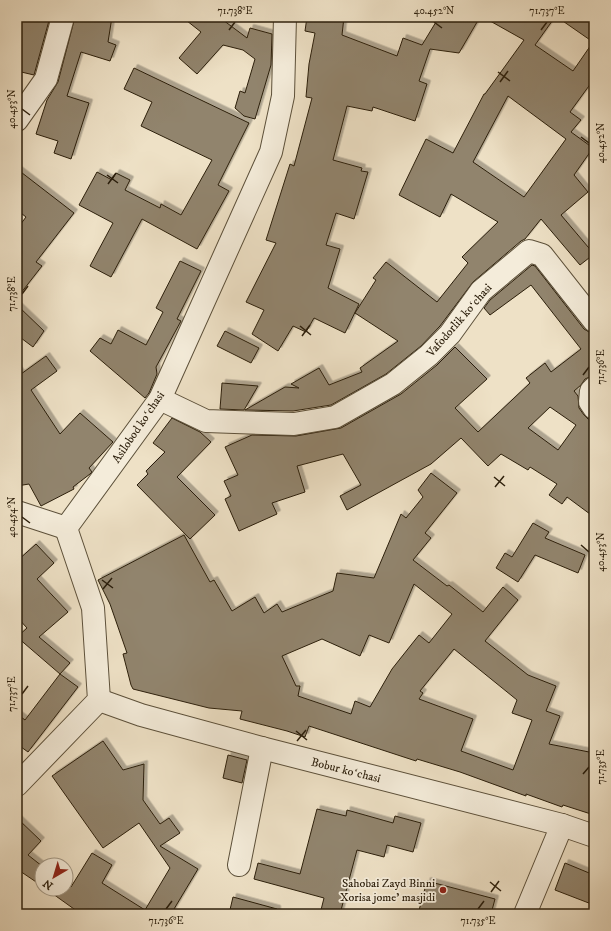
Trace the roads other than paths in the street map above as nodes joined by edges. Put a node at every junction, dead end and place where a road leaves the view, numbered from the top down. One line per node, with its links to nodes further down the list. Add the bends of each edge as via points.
1 (63, 17): 3 (street, via 46,79)
2 (285, 17): 6 (street, Asilobod koʻchasi, via 283,96 272,152)
3 (17, 120)
4 (594, 321): 6 (street, Vafodorlik koʻchasi, via 542,255 529,250 481,291 450,334 429,355 393,384 335,417 294,424 206,421)
5 (594, 388): 7 (street, via 591,391 590,402)
6 (160, 399): 9 (street, Asilobod koʻchasi)
7 (594, 408)
8 (17, 512): 9 (street)
9 (66, 528): 10 (street, via 93,608)
10 (99, 700): 11 (street, Bobur koʻchasi, via 141,715); 12 (street)
11 (262, 748): 13 (street, Bobur koʻchasi); 15 (street)
12 (17, 786)
13 (562, 825): 14 (street, Bobur koʻchasi); 16 (street)
14 (594, 836)
15 (239, 865)
16 (525, 914)

